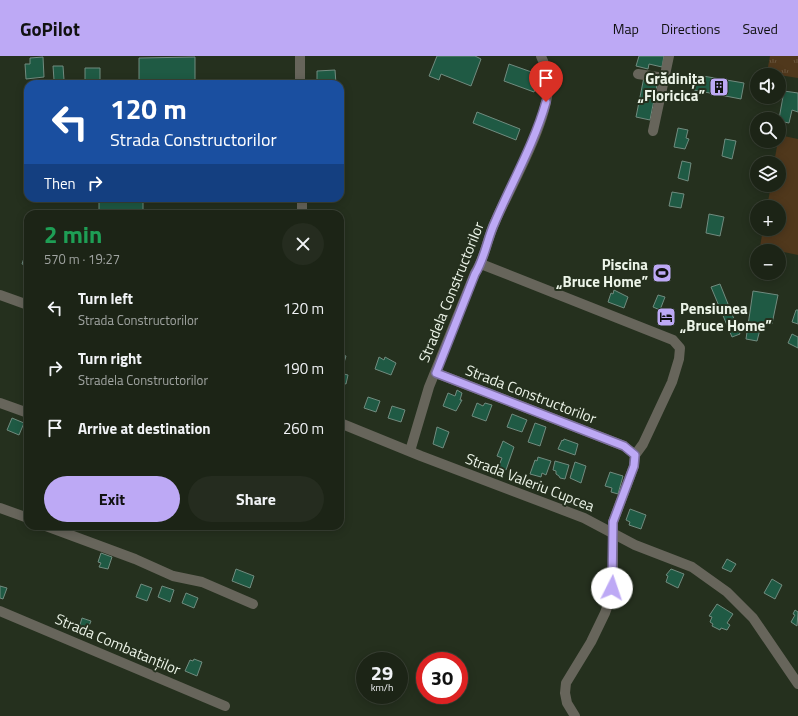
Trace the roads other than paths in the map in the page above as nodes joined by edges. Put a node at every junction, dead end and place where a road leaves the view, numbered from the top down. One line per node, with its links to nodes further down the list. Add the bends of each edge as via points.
1 (300, 56): 6 (street)
2 (541, 56): 8 (street, Stradela Constructorilor, via 549,80 542,117 494,224)
3 (670, 56): 5 (street)
4 (638, 74): 5 (street)
5 (664, 78): 7 (street)
6 (300, 80)
7 (653, 131)
8 (481, 264): 11 (street, Stradela Constructorilor); 16 (street, via 677,343 681,353 672,382 643,444)
9 (0, 295): 10 (street)
10 (24, 304)
11 (436, 373): 15 (street, Stradela Constructorilor); 16 (street, Strada Constructorilor, via 624,446)
12 (0, 403): 13 (street)
13 (24, 412)
14 (344, 425): 15 (street, Strada Valeriu Cupcea)
15 (410, 451): 20 (street, Strada Valeriu Cupcea, via 584,518)
16 (635, 455): 20 (street, via 634,466 613,522)
17 (0, 508): 18 (street)
18 (24, 517)
19 (56, 530): 21 (street, via 173,576 202,582)
20 (612, 532): 23 (street, Strada Valeriu Cupcea, via 635,545 692,566 727,592 753,618); 25 (street, via 614,556 611,596 591,642 566,683 567,703)
21 (254, 604)
22 (0, 611): 24 (street, Strada Combatanților)
23 (798, 684)
24 (225, 706)
25 (575, 716)

